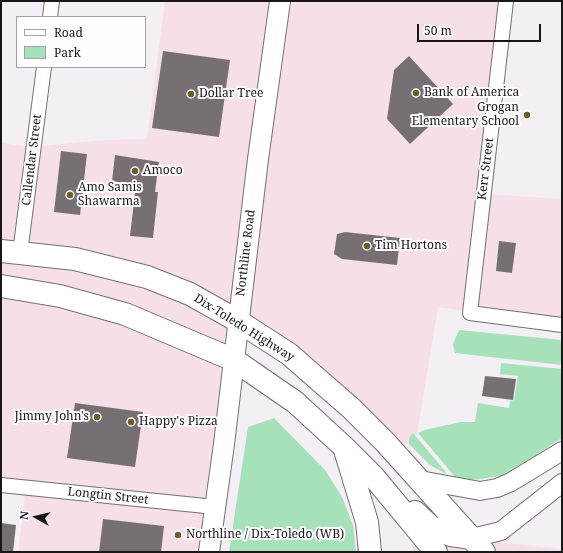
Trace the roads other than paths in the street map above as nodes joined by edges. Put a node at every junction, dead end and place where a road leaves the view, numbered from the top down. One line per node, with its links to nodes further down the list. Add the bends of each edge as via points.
1 (52, 1): 4 (street)
2 (280, 1): 8 (main road, Northline Road)
3 (506, 1): 9 (street, Kerr Street, via 470,312)
4 (50, 16)
5 (44, 68): 6 (street, Callendar Street)
6 (10, 252): 8 (main road, Dix-Toledo Highway, via 75,259 146,277 190,294)
7 (1, 286): 10 (main road, via 60,296 125,314)
8 (238, 322): 10 (main road, Northline Road); 14 (main road, Dix-Toledo Highway, via 295,359 386,442)
9 (562, 325)
10 (234, 360): 11 (main road, via 294,402); 17 (main road, Northline Road)
11 (344, 447): 13 (main road); 20 (main road, via 368,522)
12 (562, 451): 14 (street, via 497,488 480,491)
13 (373, 476): 18 (main road, via 430,527); 21 (main road)
14 (420, 480): 18 (main road, Dix-Toledo Highway)
15 (562, 483): 18 (street)
16 (1, 485): 17 (street, Longtin Street)
17 (215, 507): 19 (main road, Northline Road)
18 (478, 545)
19 (209, 552)
20 (370, 552)
21 (436, 552)

